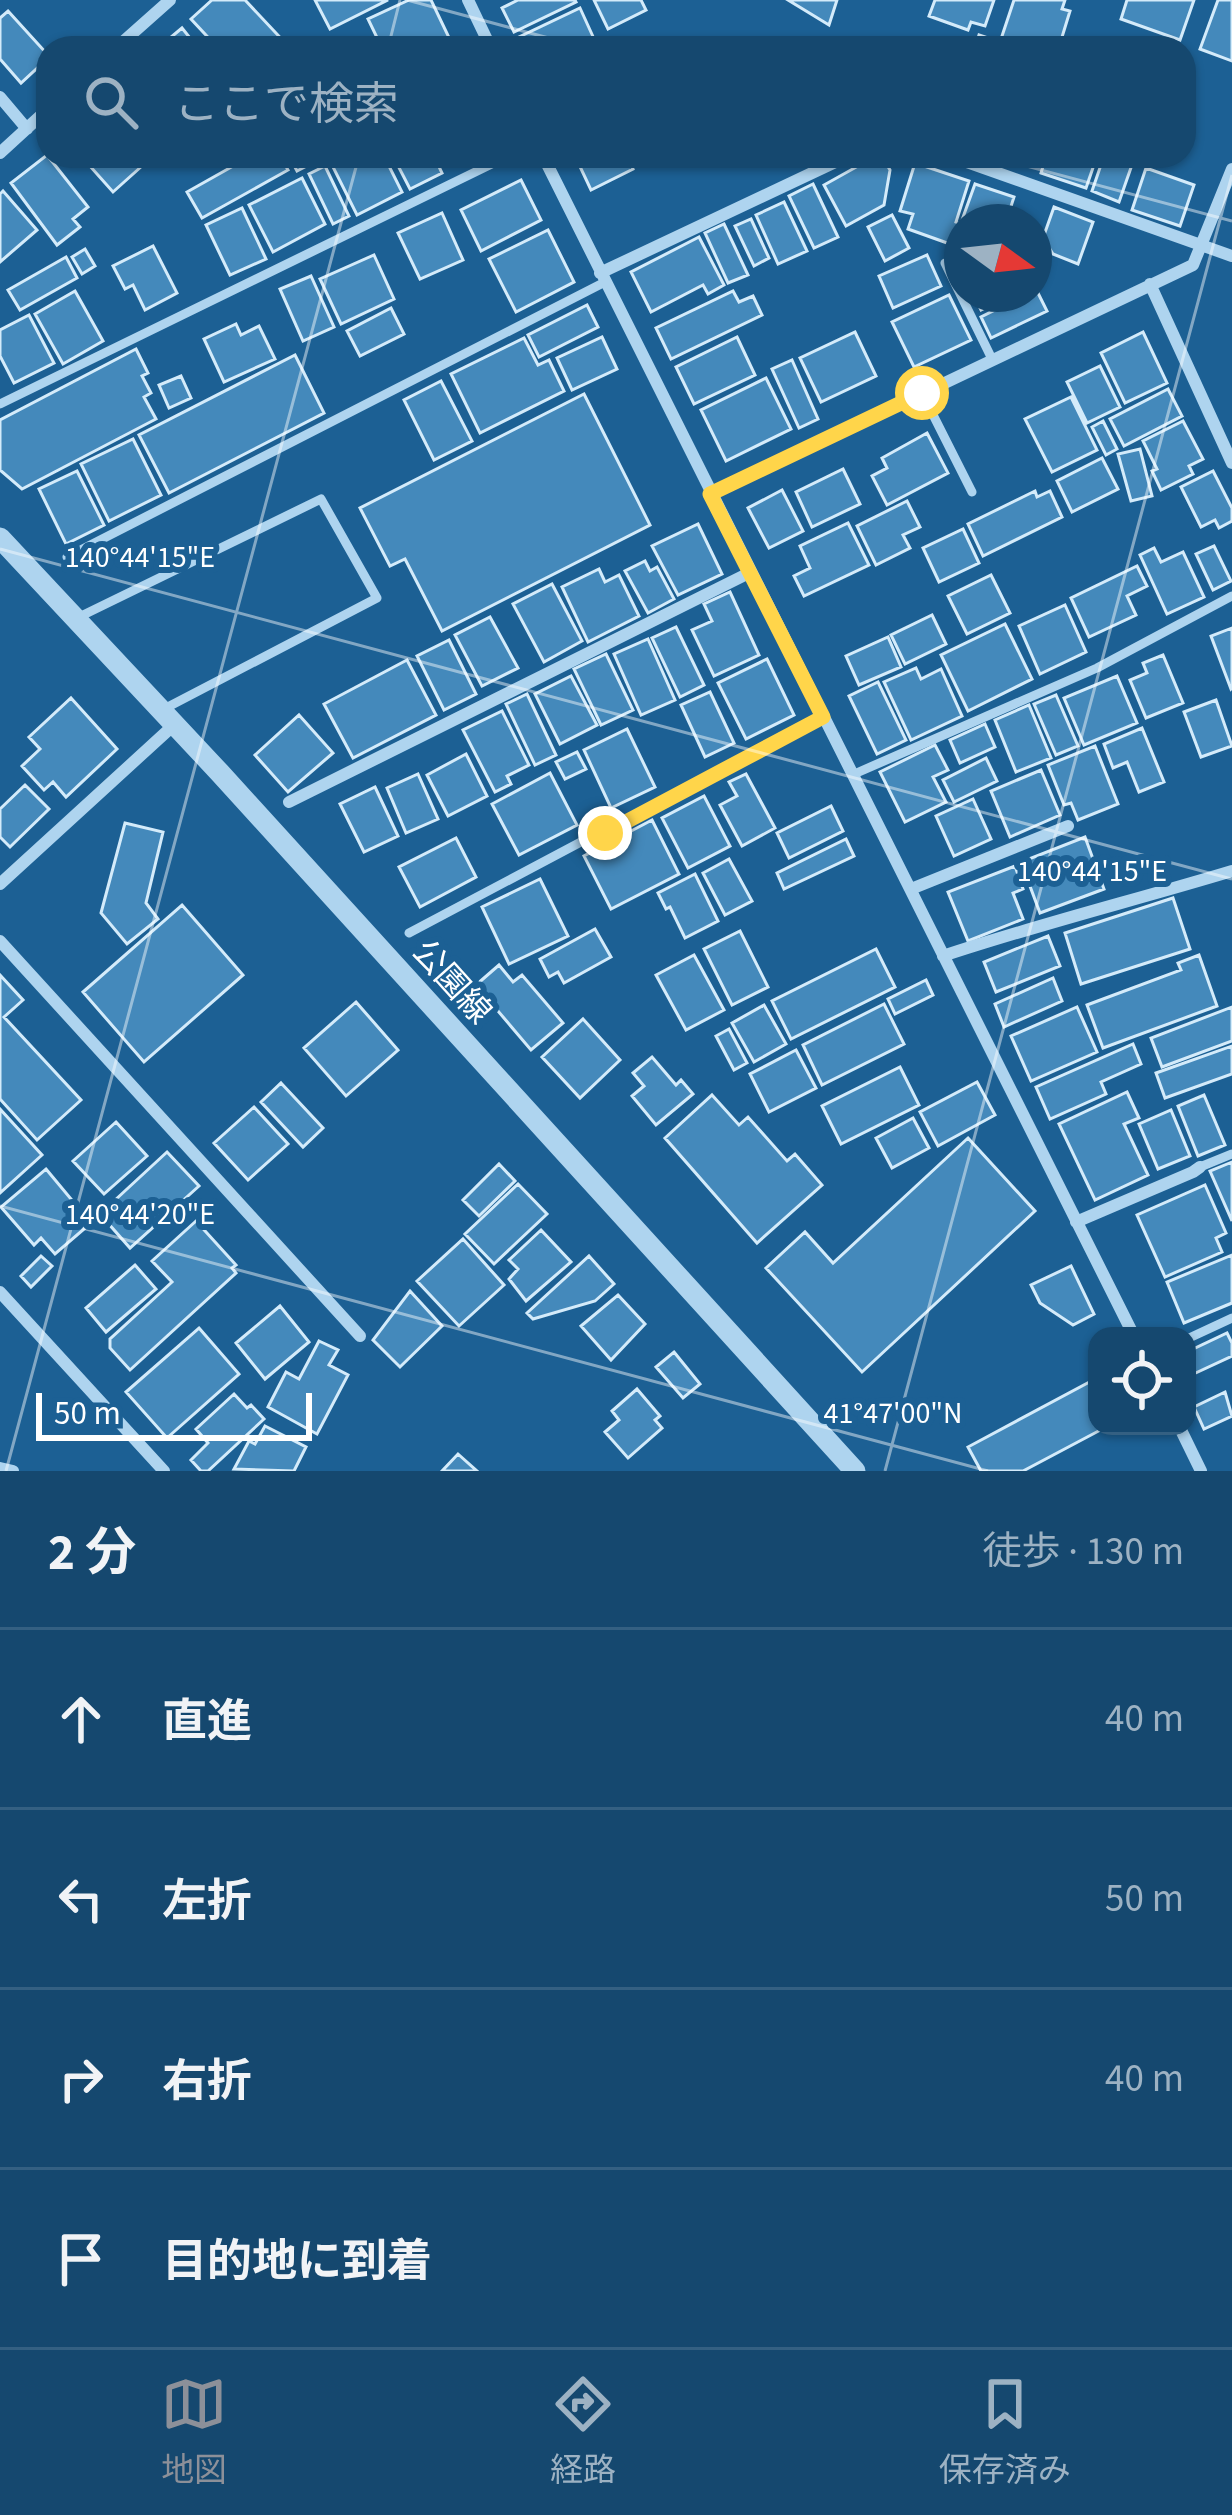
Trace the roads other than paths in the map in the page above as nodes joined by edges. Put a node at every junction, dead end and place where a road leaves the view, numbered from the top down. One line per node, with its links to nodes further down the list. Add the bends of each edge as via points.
1 (170, 0): 3 (street)
2 (468, 0): 4 (street)
3 (130, 36)
4 (485, 36)
5 (0, 97): 7 (street)
6 (36, 120): 7 (street)
7 (27, 129): 8 (street)
8 (0, 153)
9 (483, 168): 21 (lane)
10 (549, 168): 16 (street)
11 (824, 168): 16 (street)
12 (984, 168): 14 (street)
13 (1232, 169): 14 (street)
14 (1201, 245): 15 (street); 17 (street, via 1193,265)
15 (1232, 256)
16 (603, 278): 24 (street); 26 (lane)
17 (1150, 284): 19 (street); 22 (street)
18 (969, 312): 19 (lane)
19 (992, 359): 20 (street)
20 (922, 393): 23 (lane); 24 (street)
21 (0, 404)
22 (1232, 463)
23 (972, 492)
24 (710, 494): 27 (street)
25 (0, 538): 29 (street, 公園線)
26 (67, 556)
27 (751, 572): 31 (street); 33 (street)
28 (1232, 596): 32 (lane, via 1097,668)
29 (77, 618): 30 (street, 公園線); 30 (lane, via 322,499 377,598)
30 (168, 717): 37 (street); 54 (street, 公園線)
31 (823, 717): 32 (street); 35 (street)
32 (852, 775): 38 (street)
33 (289, 802)
34 (1068, 826): 38 (street)
35 (595, 835): 39 (lane)
36 (1232, 872): 41 (street)
37 (0, 884)
38 (911, 889): 41 (street)
39 (410, 933)
40 (0, 941): 49 (street)
41 (943, 956): 44 (street)
42 (1232, 1154): 43 (lane)
43 (1200, 1167): 44 (street)
44 (1076, 1222): 47 (street)
45 (0, 1292): 53 (street)
46 (1232, 1318): 48 (lane)
47 (1129, 1327)
48 (1196, 1335)
49 (360, 1336)
50 (1183, 1435): 55 (street)
51 (0, 1468): 52 (street)
52 (13, 1471)
53 (164, 1471)
54 (855, 1471)
55 (1201, 1471)

